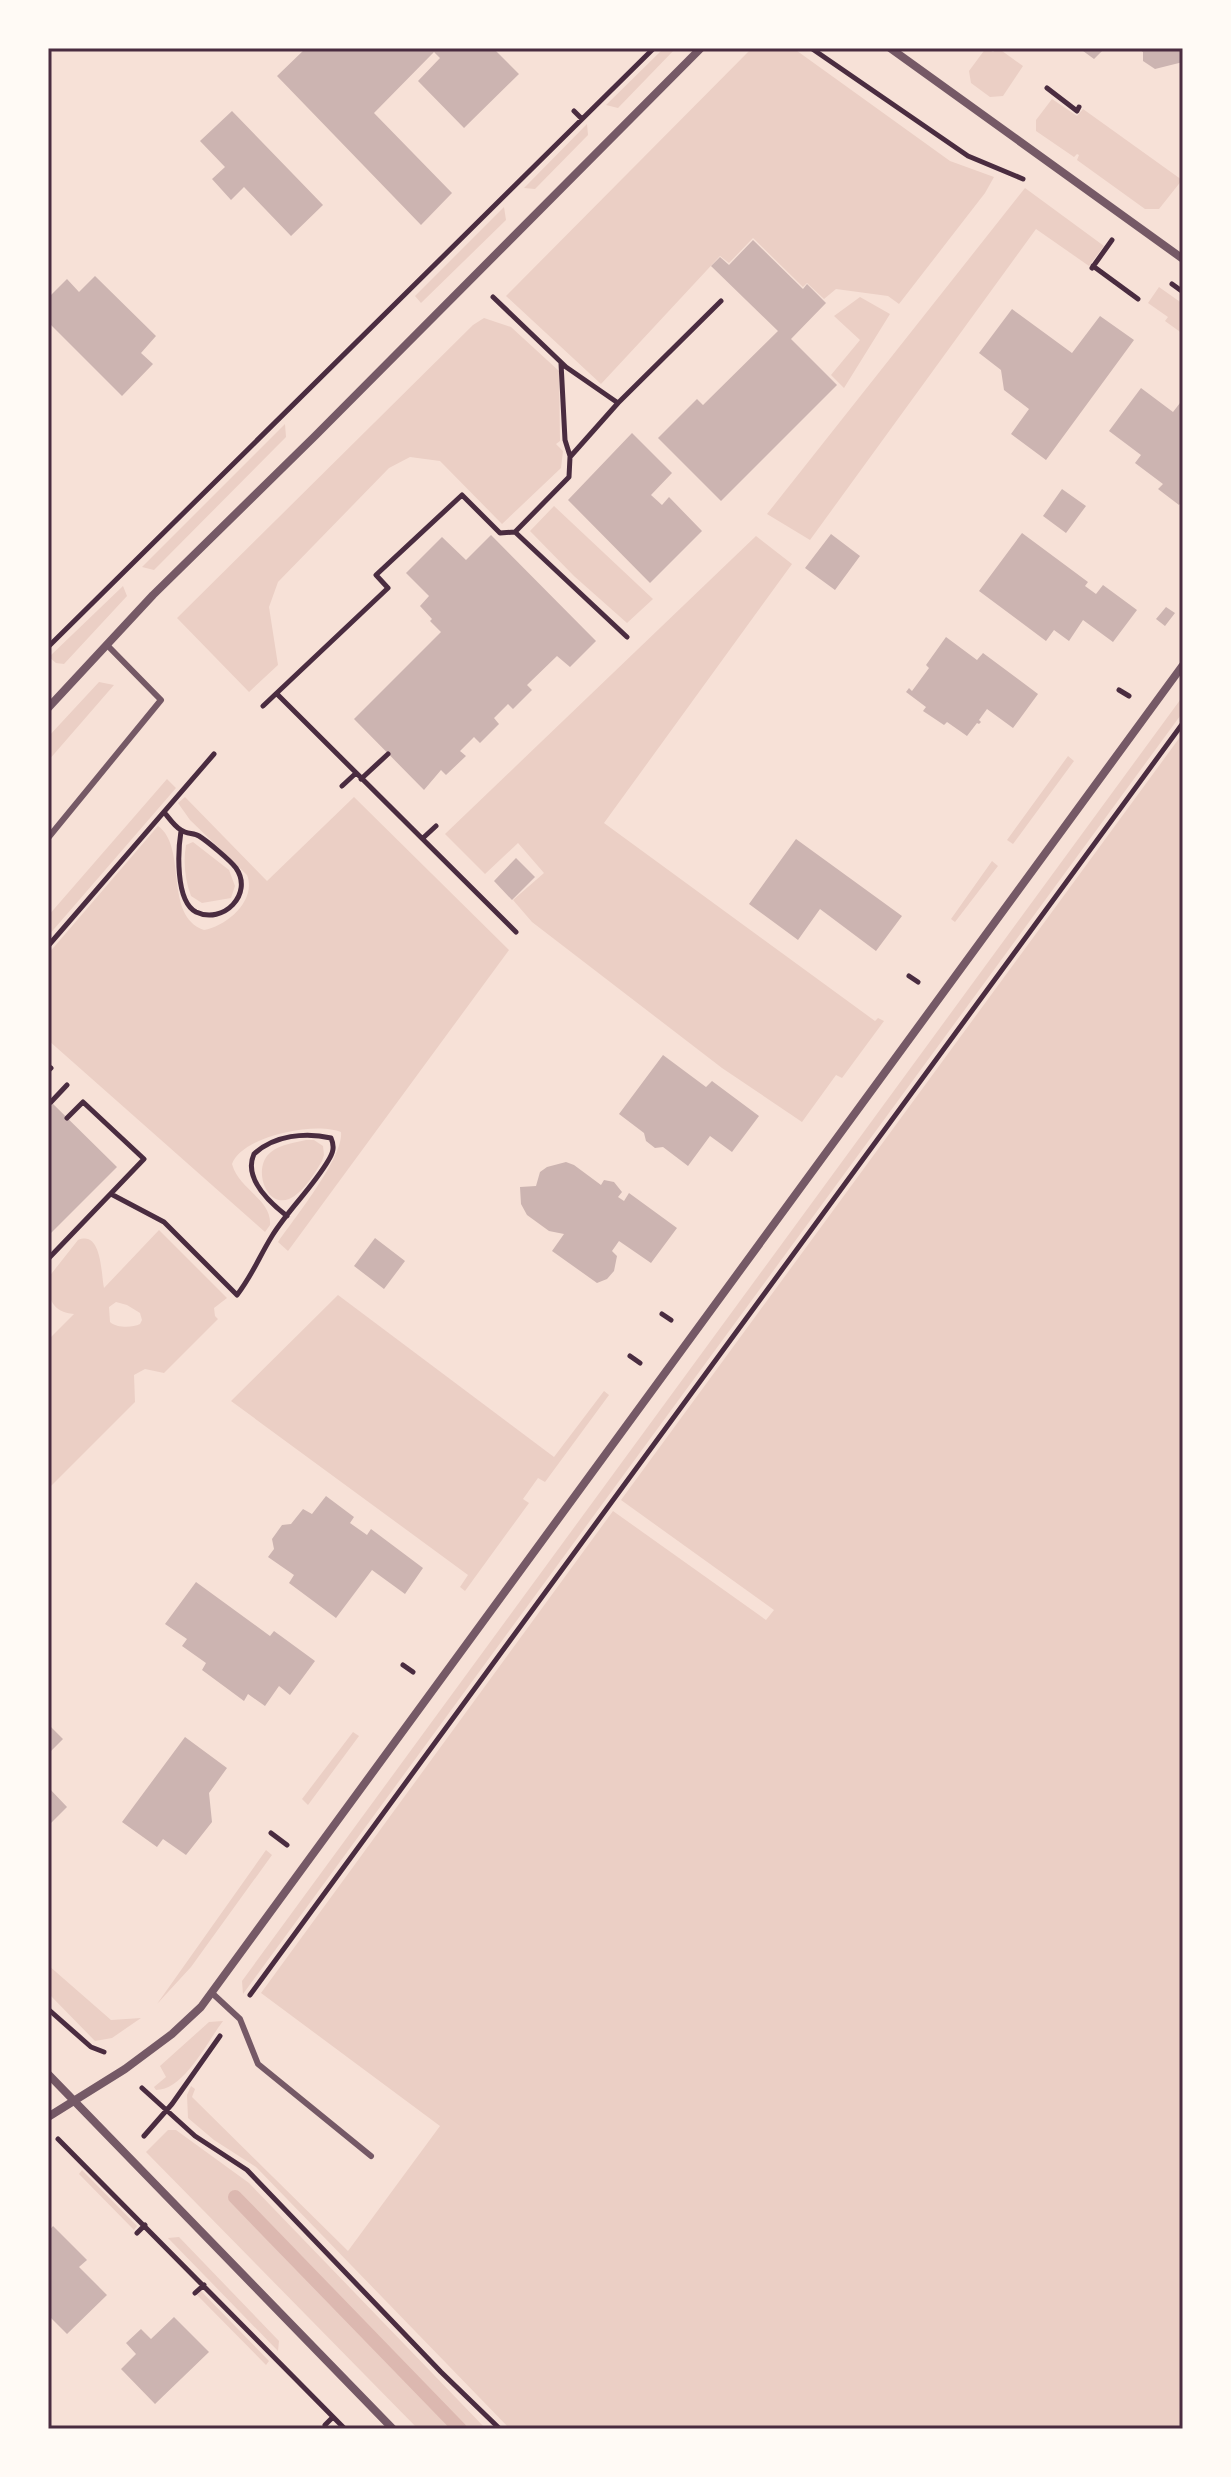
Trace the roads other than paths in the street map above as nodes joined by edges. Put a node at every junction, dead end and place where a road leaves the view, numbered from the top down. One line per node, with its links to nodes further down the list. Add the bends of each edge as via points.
1 (701, 48): 4 (street)
2 (890, 48): 3 (street)
3 (1183, 259)
4 (107, 645): 6 (street); 7 (lane, via 161,700)
5 (1183, 665): 8 (street)
6 (48, 708)
7 (48, 838)
8 (212, 1993): 10 (street, via 157,2046); 12 (lane, via 236,2014 258,2064)
9 (48, 2074): 10 (street)
10 (74, 2101): 11 (street); 13 (street)
11 (48, 2117)
12 (371, 2156)
13 (393, 2429)

